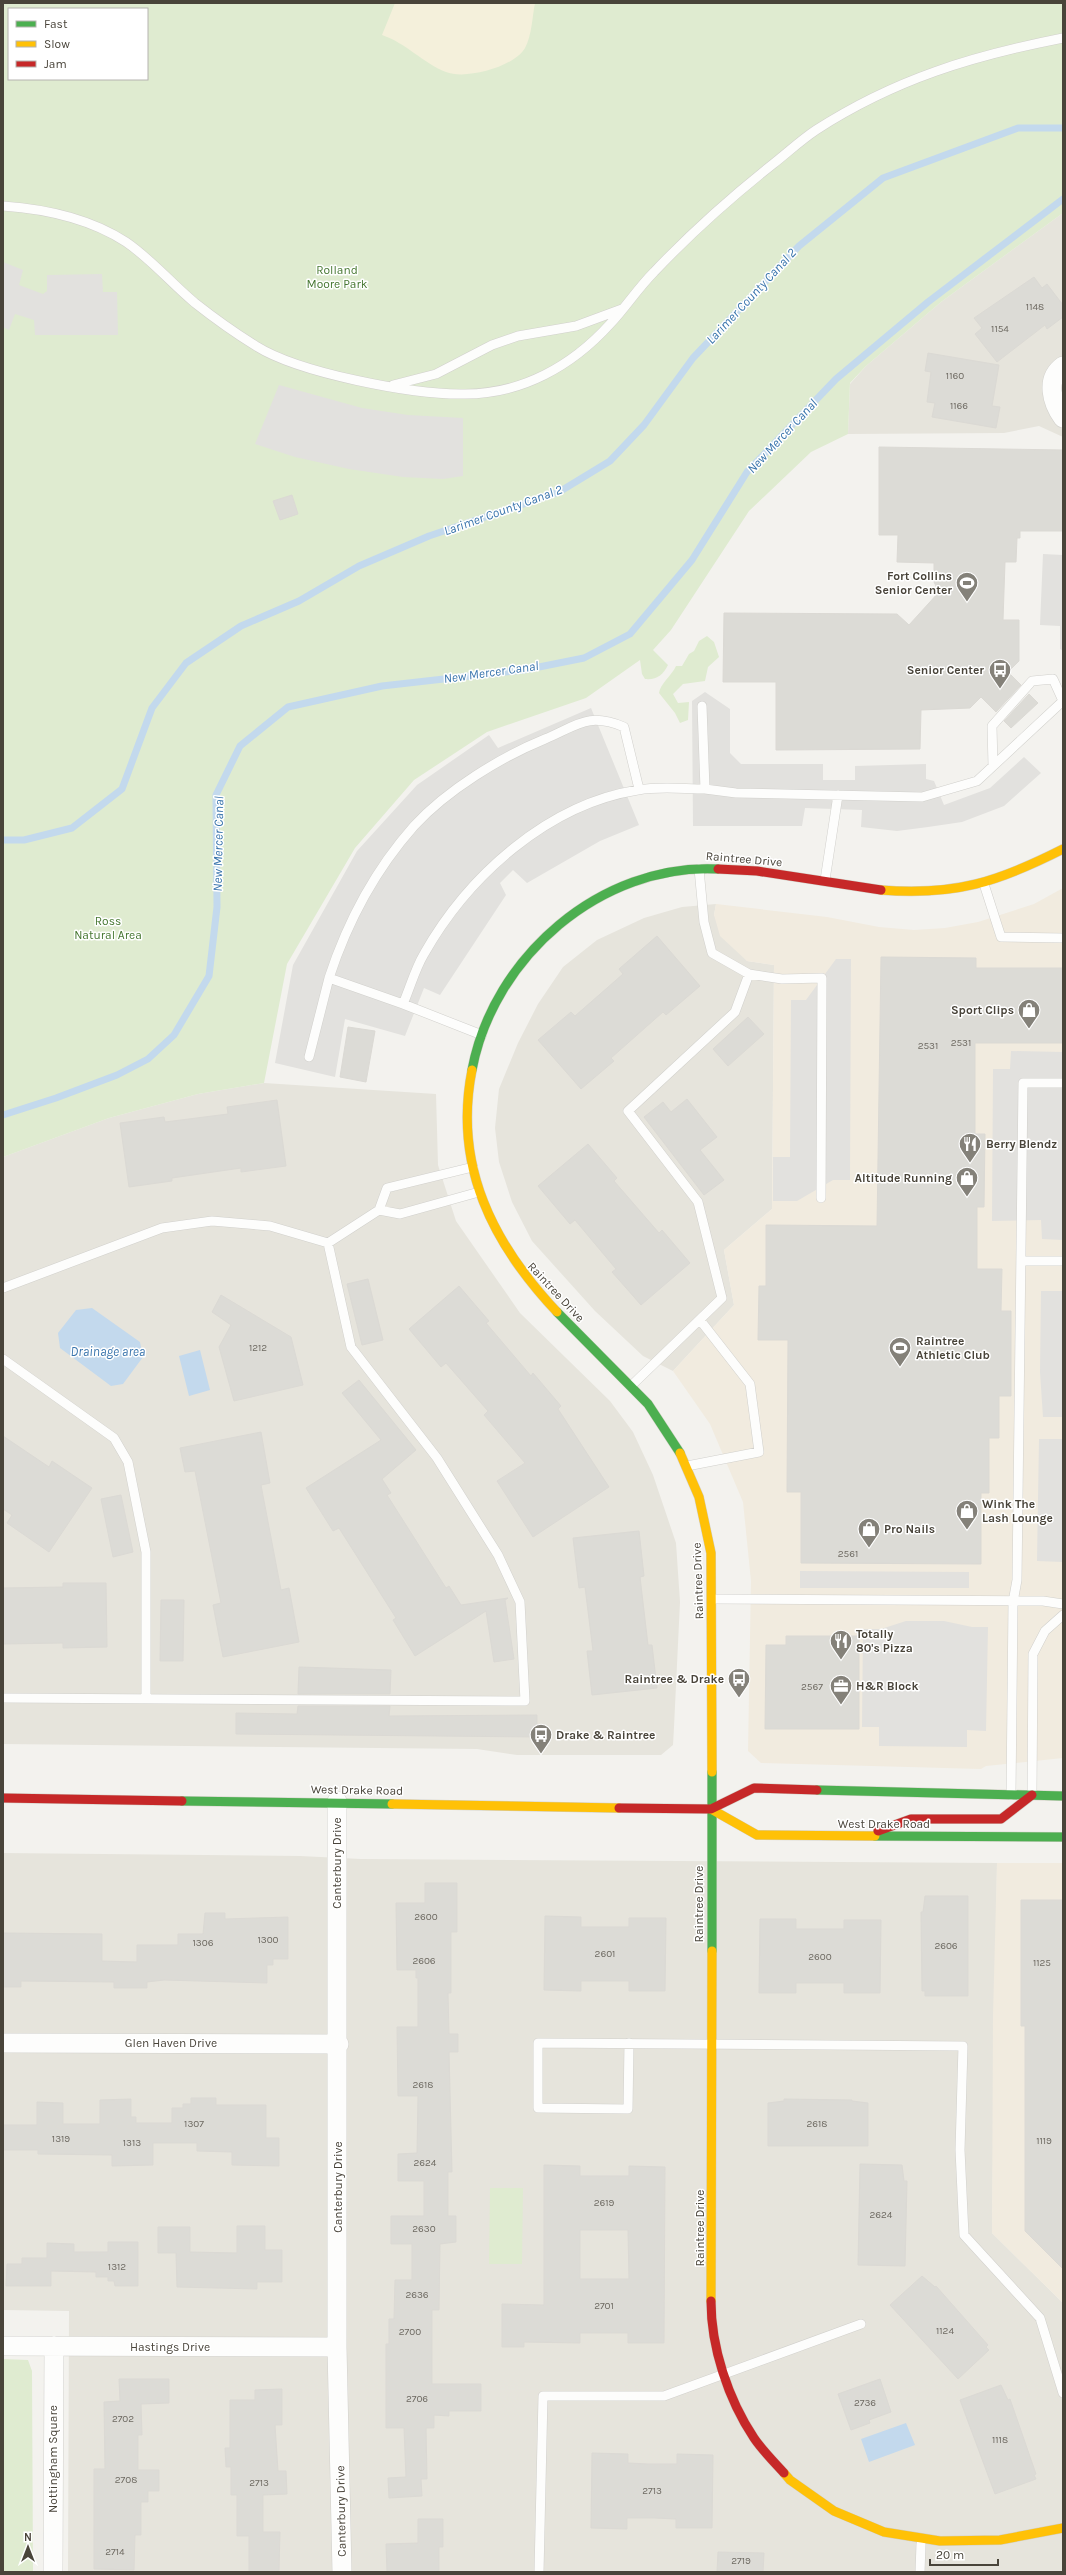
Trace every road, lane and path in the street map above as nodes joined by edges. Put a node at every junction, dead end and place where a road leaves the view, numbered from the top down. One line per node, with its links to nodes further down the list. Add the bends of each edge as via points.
1 (1063, 38): 3 (lane, via 993,52 906,81 816,130 722,204 652,274)
2 (3, 206): 5 (lane, via 40,208 89,223 123,240 144,255 196,303 258,348 337,375)
3 (623, 308): 5 (lane, via 576,326 518,336 492,345 436,374); 5 (lane, via 610,325 560,367 501,392 429,393)
4 (1063, 366): 6 (street, via 1053,380 1052,393 1054,407)
5 (390, 385)
6 (1063, 418)
7 (702, 706): 10 (lane)
8 (993, 766): 8 (lane, via 1063,701 1053,679 1032,681 992,726); 11 (lane, via 977,782 922,797)
9 (639, 789): 10 (lane); 18 (lane, via 624,727 606,720 588,720 509,754 476,775 415,826 363,899 340,944); 19 (lane, via 605,798 566,815 510,851 454,909 424,955)
10 (705, 789): 11 (lane, via 736,793)
11 (838, 795): 14 (lane)
12 (1063, 849): 15 (street, Raintree Drive)
13 (699, 868): 14 (street, Raintree Drive, via 755,870); 17 (lane, via 704,922 712,953); 20 (street, Raintree Drive, via 664,872 634,881 604,894 569,915 542,938 520,965 501,992)
14 (825, 880): 15 (street, Raintree Drive, via 903,891 951,891)
15 (984, 884): 16 (lane, via 1001,937)
16 (1063, 938)
17 (749, 974): 25 (lane, via 782,979 822,978); 31 (lane, via 735,1012 628,1111 698,1202 722,1298)
18 (328, 978): 19 (lane); 21 (lane)
19 (404, 1004): 20 (lane)
20 (482, 1035): 23 (street, Raintree Drive, via 472,1066 469,1095)
21 (309, 1057)
22 (1063, 1083): 28 (lane, via 1023,1083)
23 (473, 1167): 24 (street, Raintree Drive); 26 (lane, via 387,1188)
24 (479, 1192): 26 (lane, via 400,1214); 33 (street, Raintree Drive, via 503,1247 520,1272 543,1299)
25 (821, 1198)
26 (379, 1210): 27 (lane)
27 (328, 1243): 30 (lane, via 270,1226 212,1221 162,1228); 40 (lane, via 351,1347 437,1458 498,1555 520,1602 525,1701)
28 (1021, 1261): 29 (lane); 36 (lane, via 1017,1580)
29 (1063, 1261)
30 (3, 1288)
31 (700, 1320): 33 (lane); 34 (lane, via 750,1384 759,1452)
32 (3, 1359): 40 (lane, via 114,1438 128,1462 146,1552)
33 (632, 1386): 34 (street, Raintree Drive, via 660,1420)
34 (686, 1466): 35 (street, Raintree Drive, via 701,1504 710,1544)
35 (712, 1599): 36 (lane); 46 (street, Raintree Drive)
36 (1012, 1602): 37 (lane); 41 (lane)
37 (1063, 1604)
38 (1063, 1615): 42 (lane, via 1044,1631 1033,1654)
39 (3, 1698): 40 (lane)
40 (146, 1699)
41 (1011, 1795): 42 (street, West Drake Road); 46 (street, West Drake Road, via 754,1788)
42 (1032, 1795): 43 (street, West Drake Road); 47 (street, via 1001,1819 911,1819)
43 (1063, 1796)
44 (3, 1798): 45 (street, West Drake Road)
45 (337, 1801): 46 (street, West Drake Road); 52 (street, Canterbury Drive)
46 (711, 1809): 47 (street, West Drake Road, via 757,1835); 51 (street, Raintree Drive)
47 (864, 1836): 48 (street, West Drake Road)
48 (1063, 1837)
49 (3, 2043): 52 (street, Glen Haven Drive)
50 (629, 2043): 50 (lane, via 628,2109 538,2108 538,2043); 51 (lane)
51 (712, 2043): 57 (street, Raintree Drive, via 711,2323); 58 (lane, via 963,2046 960,2150 964,2235 1040,2318)
52 (339, 2044): 56 (street, Canterbury Drive)
53 (861, 2324): 57 (lane)
54 (3, 2346): 55 (street, Hastings Drive)
55 (54, 2346): 56 (street, Hastings Drive); 61 (street, Nottingham Square)
56 (337, 2348): 62 (street, Canterbury Drive)
57 (723, 2376): 60 (street, Raintree Drive, via 744,2425 762,2451 778,2471 808,2497 833,2514 872,2533); 63 (lane, via 664,2396 543,2396)
58 (1063, 2393)
59 (1063, 2528): 60 (street, Raintree Drive, via 999,2544 946,2547)
60 (921, 2544): 64 (lane)
61 (53, 2572)
62 (342, 2572)
63 (539, 2572)
64 (920, 2572)

